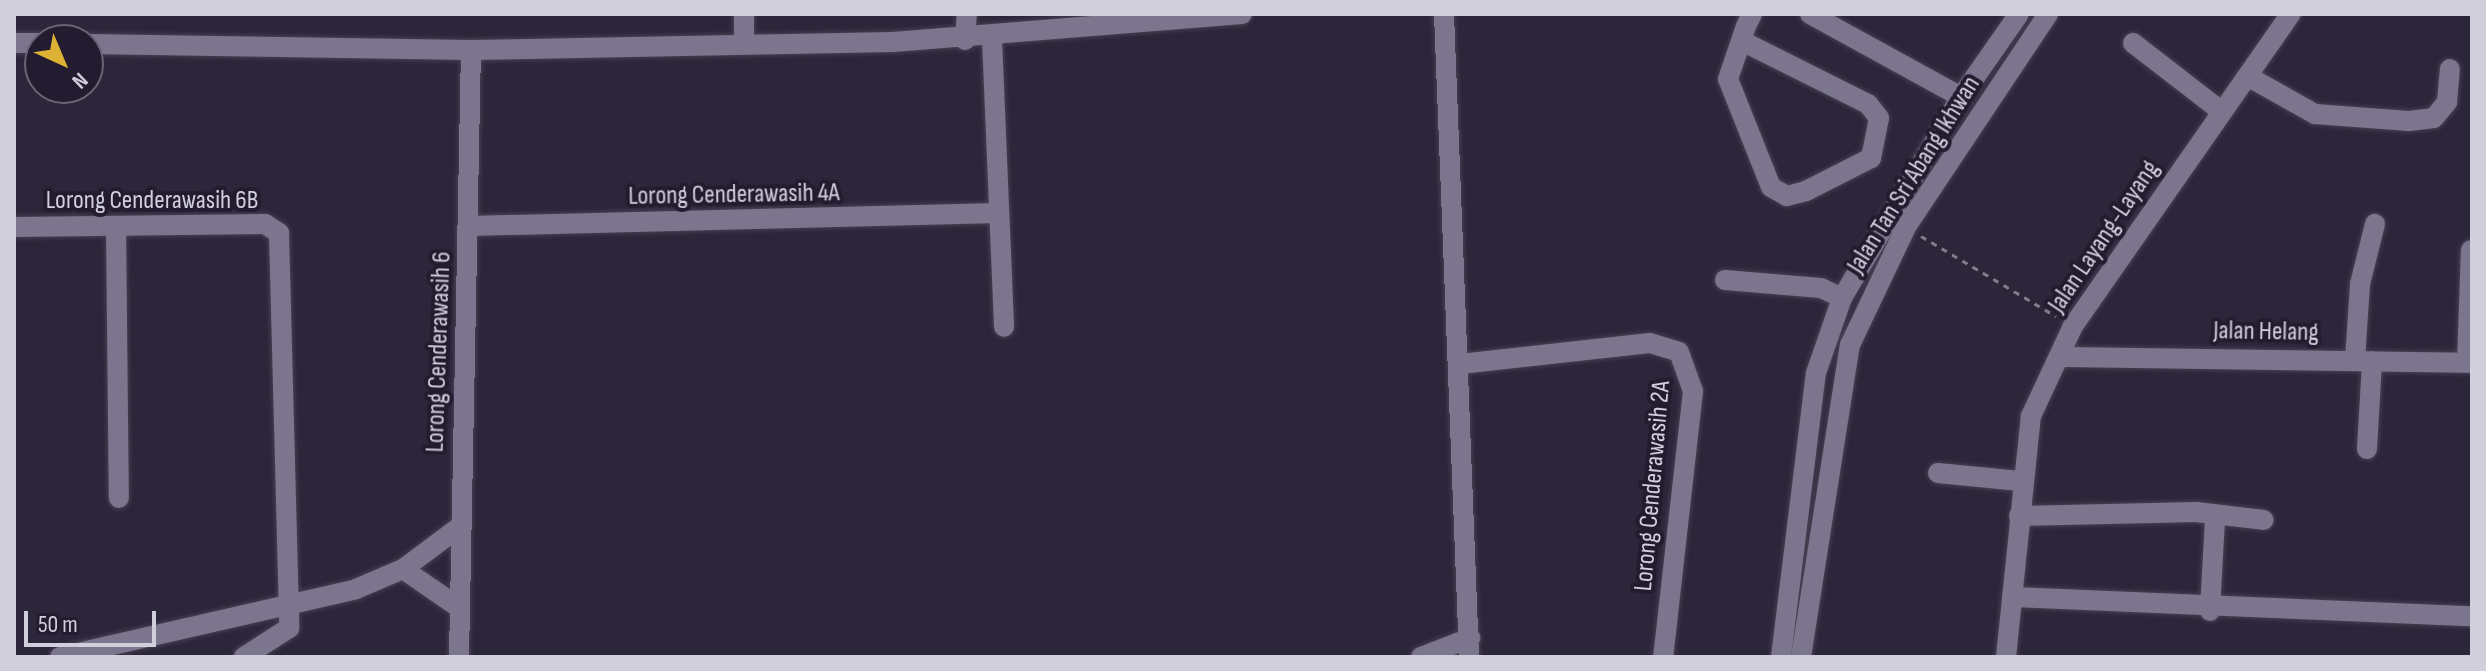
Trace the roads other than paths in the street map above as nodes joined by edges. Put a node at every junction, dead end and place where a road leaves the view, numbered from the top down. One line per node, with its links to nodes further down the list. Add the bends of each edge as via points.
1 (744, 14): 16 (street)
2 (967, 14): 12 (street)
3 (1242, 14): 10 (street)
4 (1444, 14): 34 (street)
5 (1752, 14): 13 (street)
6 (1810, 14): 20 (street)
7 (2019, 14): 20 (street, Jalan Tan Sri Abang Ikhwan)
8 (2048, 14): 56 (street, Jalan Tan Sri Abang Ikhwan, via 1906,227 1850,345)
9 (2291, 14): 19 (street, Jalan Layang-Layang)
10 (1221, 15): 11 (street)
11 (992, 39): 12 (street); 22 (street)
12 (965, 40): 16 (street)
13 (1742, 41): 13 (street, via 1728,79 1771,187 1787,196 1806,191 1871,158 1879,118 1868,104)
14 (2133, 43): 21 (street)
15 (104, 44): 17 (street)
16 (744, 44): 17 (street)
17 (471, 50): 25 (street, Lorong Cenderawasih 6)
18 (2450, 69): 19 (street, via 2434,118 2409,121 2315,114)
19 (2249, 77): 21 (street, Jalan Layang-Layang)
20 (1961, 97): 29 (street, Jalan Tan Sri Abang Ikhwan)
21 (2221, 111): 31 (street, Jalan Layang-Layang, via 2073,326)
22 (999, 213): 25 (street, Lorong Cenderawasih 4A); 30 (street)
23 (2375, 224): 32 (street, via 2360,284)
24 (116, 226): 26 (street, Lorong Cenderawasih 6B); 38 (street); 45 (street, Lorong Cenderawasih 6B, via 265,224 282,240)
25 (469, 226): 42 (street, Lorong Cenderawasih 6)
26 (14, 227)
27 (2471, 250): 33 (street)
28 (1725, 280): 29 (street, via 1821,288)
29 (1842, 298): 55 (street, Jalan Tan Sri Abang Ikhwan, via 1816,373)
30 (1004, 327)
31 (2059, 357): 32 (street, Jalan Helang); 37 (street, Jalan Layang-Layang, via 2031,416)
32 (2364, 360): 33 (street, Jalan Helang); 35 (street)
33 (2469, 362)
34 (1460, 364): 49 (street); 54 (street, Lorong Cenderawasih 2A, via 1650,343 1679,352 1693,391)
35 (2367, 449)
36 (1938, 473): 37 (street)
37 (2020, 481): 39 (street, Jalan Layang-Layang)
38 (119, 498)
39 (2019, 516): 40 (street, via 2196,512); 44 (street, Jalan Layang-Layang)
40 (2215, 520): 41 (street); 47 (street)
41 (2264, 520)
42 (458, 528): 43 (street); 46 (street, Lorong Cenderawasih 6)
43 (403, 569): 45 (street, via 356,589); 46 (street)
44 (2012, 597): 47 (street); 57 (street, Jalan Layang-Layang)
45 (285, 600): 50 (street, via 288,636); 51 (street, via 146,643)
46 (458, 607): 52 (street, Lorong Cenderawasih 6)
47 (2210, 611): 48 (street)
48 (2472, 616)
49 (1469, 648): 53 (street)
50 (247, 656)
51 (60, 657)
52 (459, 657)
53 (1421, 657)
54 (1663, 657)
55 (1781, 657)
56 (1801, 657)
57 (2006, 657)

